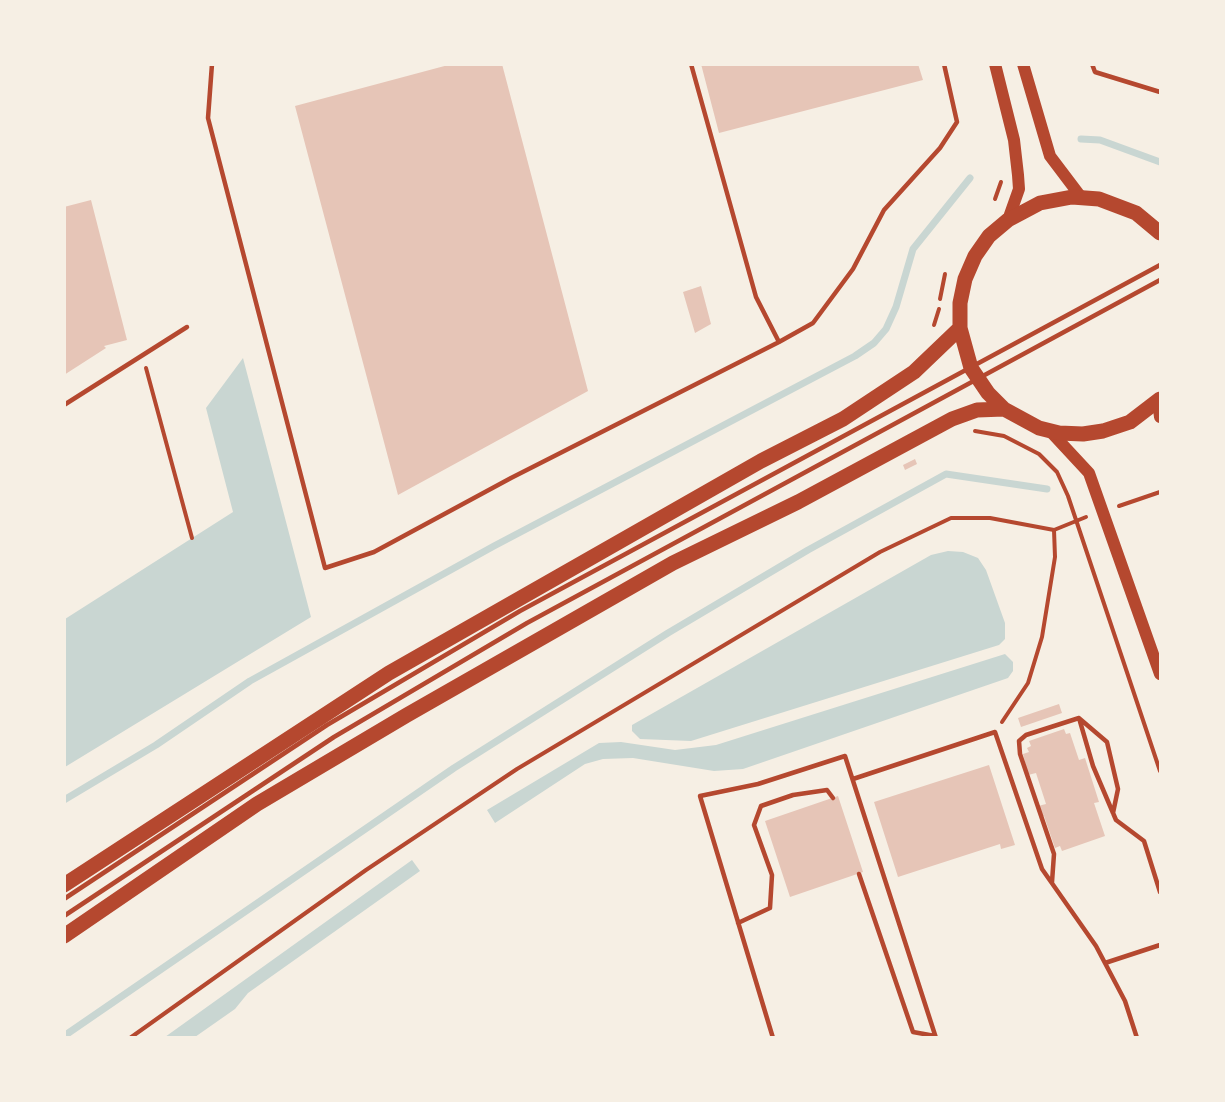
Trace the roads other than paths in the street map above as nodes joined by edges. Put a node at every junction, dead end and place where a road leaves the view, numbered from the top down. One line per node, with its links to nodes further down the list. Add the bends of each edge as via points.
1 (212, 64): 15 (lane, via 208,118 325,568 374,552)
2 (691, 64): 15 (lane, via 756,297)
3 (944, 64): 15 (lane, via 957,122 940,148 884,210 854,269 813,323)
4 (995, 64): 9 (main road, via 1014,140 1018,175 1019,189)
5 (1023, 64): 8 (main road, via 1050,156)
6 (1092, 64): 7 (lane, via 1095,72)
7 (1161, 92)
8 (1081, 197): 9 (main road, via 1040,203); 10 (main road, via 1124,207)
9 (1008, 220): 14 (main road, via 989,236 968,272 960,303)
10 (1158, 228)
11 (1161, 265): 16 (lane)
12 (1161, 280): 16 (lane)
13 (187, 327): 17 (lane)
14 (960, 328): 16 (main road); 28 (main road, via 914,372 843,419 733,477 389,673)
15 (779, 342)
16 (974, 373): 19 (main road); 30 (lane, via 520,611 292,747); 31 (lane, via 527,623 334,736)
17 (64, 405)
18 (1160, 406): 20 (main road, via 1118,428 1083,434)
19 (1004, 409): 20 (main road); 33 (main road, via 977,410 952,419 798,502 673,563 257,804)
20 (1050, 431): 21 (main road, via 1089,472)
21 (1161, 674)
22 (1079, 718): 25 (lane); 25 (lane, via 1107,742 1118,789); 27 (lane, via 1026,735 1019,741 1054,854)
23 (853, 779): 27 (lane, via 995,732 1042,869); 32 (lane, via 845,756 759,784 700,796); 36 (lane)
24 (833, 798): 32 (lane, via 826,790 793,795 761,806 754,825 772,875 770,908)
25 (1113, 813): 29 (lane, via 1116,820 1144,841)
26 (859, 874): 36 (lane, via 912,1032)
27 (1052, 883): 35 (lane)
28 (64, 885)
29 (1161, 892)
30 (64, 899)
31 (64, 916)
32 (738, 923): 37 (lane)
33 (64, 936)
34 (1161, 945): 35 (lane)
35 (1104, 963): 38 (lane, via 1125,1001)
36 (936, 1037)
37 (773, 1038)
38 (1137, 1038)

